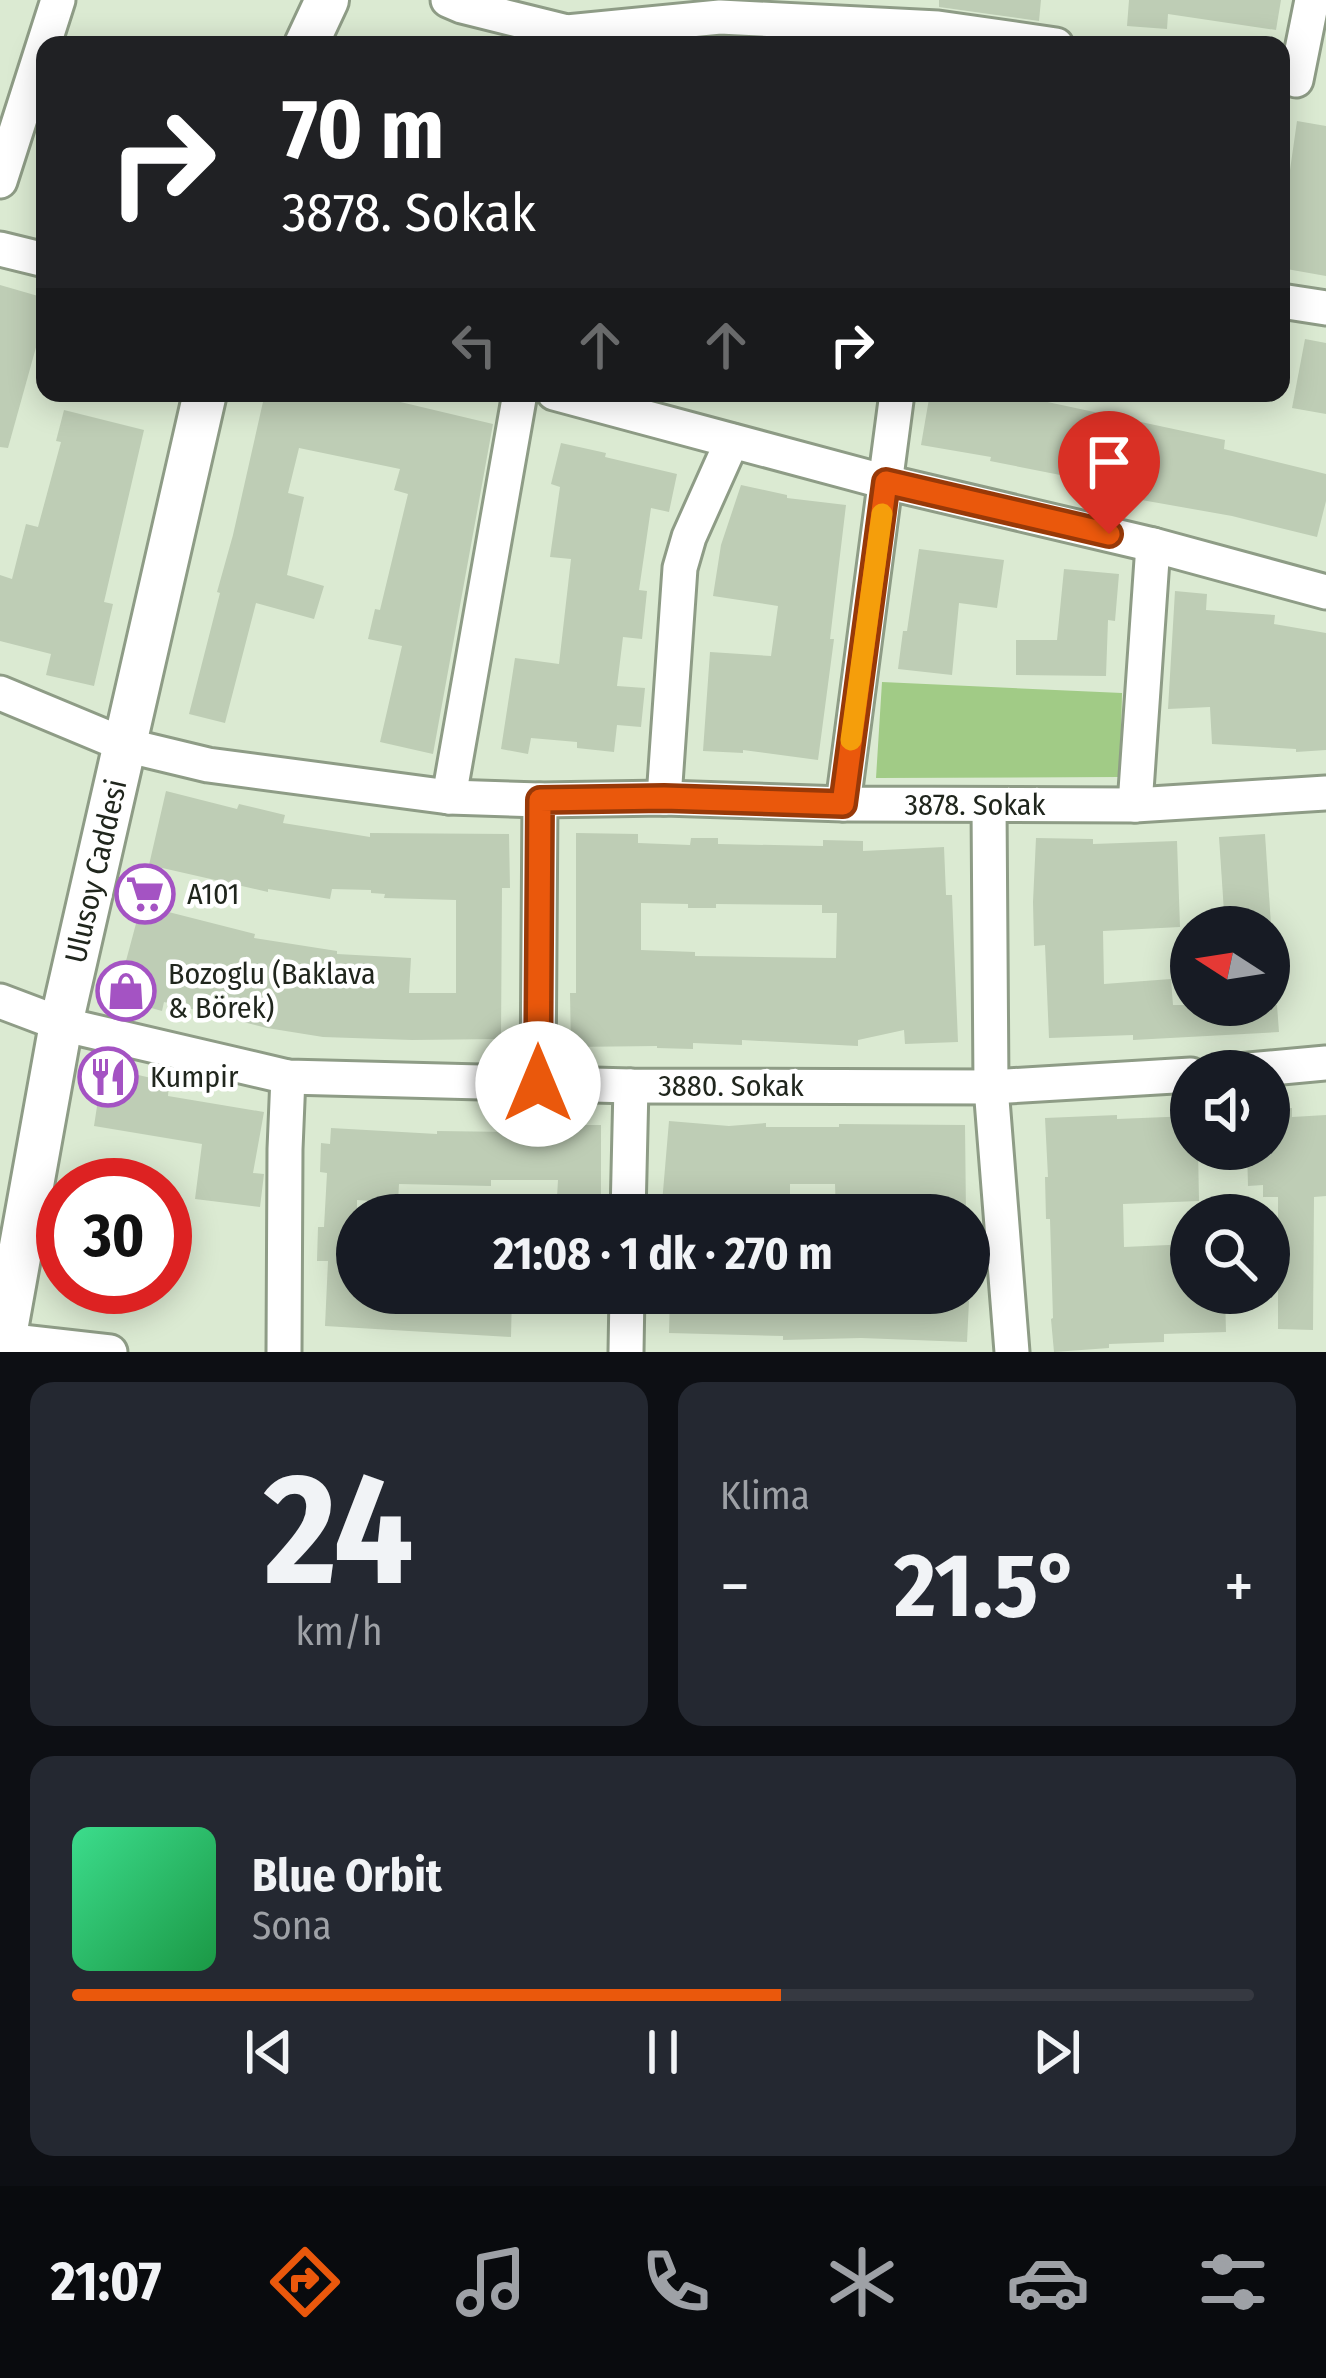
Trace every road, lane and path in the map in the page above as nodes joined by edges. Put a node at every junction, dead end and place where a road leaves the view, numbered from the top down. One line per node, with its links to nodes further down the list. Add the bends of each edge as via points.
1 (58, 0): 6 (street)
2 (327, 0): 7 (street)
3 (448, 0): 8 (street)
4 (1312, 0): 12 (street)
5 (939, 24): 9 (street, via 720,17); 10 (street)
6 (47, 36)
7 (310, 36)
8 (560, 36)
9 (581, 36)
10 (1006, 36)
11 (36, 69): 13 (street)
12 (1301, 80)
13 (0, 182)
14 (0, 249): 15 (street)
15 (36, 258)
16 (1290, 302): 17 (street)
17 (1326, 308)
18 (203, 402): 27 (street, Ulusoy Caddesi)
19 (518, 402): 29 (street)
20 (587, 402): 22 (street)
21 (896, 402): 23 (street)
22 (733, 442): 23 (street); 30 (street, via 680,568)
23 (886, 482): 24 (street); 32 (street)
24 (1153, 545): 25 (street); 34 (street)
25 (1326, 592)
26 (0, 692): 27 (street, 3878. Sokak)
27 (125, 746): 29 (street, 3878. Sokak, via 208,766); 36 (street, Ulusoy Caddesi)
28 (1326, 793): 34 (street, 3878. Sokak)
29 (449, 797): 31 (street, 3878. Sokak)
30 (664, 798): 31 (street, 3878. Sokak); 32 (street, 3878. Sokak)
31 (540, 800): 41 (street)
32 (843, 804): 33 (street, 3878. Sokak)
33 (989, 805): 34 (street, 3878. Sokak); 43 (street)
34 (1135, 805)
35 (0, 1001): 36 (street, 3880. Sokak)
36 (61, 1024): 40 (street, 3880. Sokak); 45 (street, Ulusoy Caddesi)
37 (1326, 1063): 38 (street)
38 (1290, 1066)
39 (1170, 1076): 43 (street, 3880. Sokak)
40 (288, 1077): 41 (street, 3880. Sokak); 49 (street)
41 (538, 1084): 42 (street, 3880. Sokak)
42 (631, 1086): 43 (street, 3880. Sokak); 44 (street)
43 (991, 1087): 51 (street)
44 (628, 1194)
45 (11, 1229): 47 (street, Ulusoy Caddesi)
46 (627, 1314): 50 (street)
47 (3, 1346): 48 (street)
48 (110, 1352)
49 (284, 1352)
50 (626, 1352)
51 (1012, 1352)

